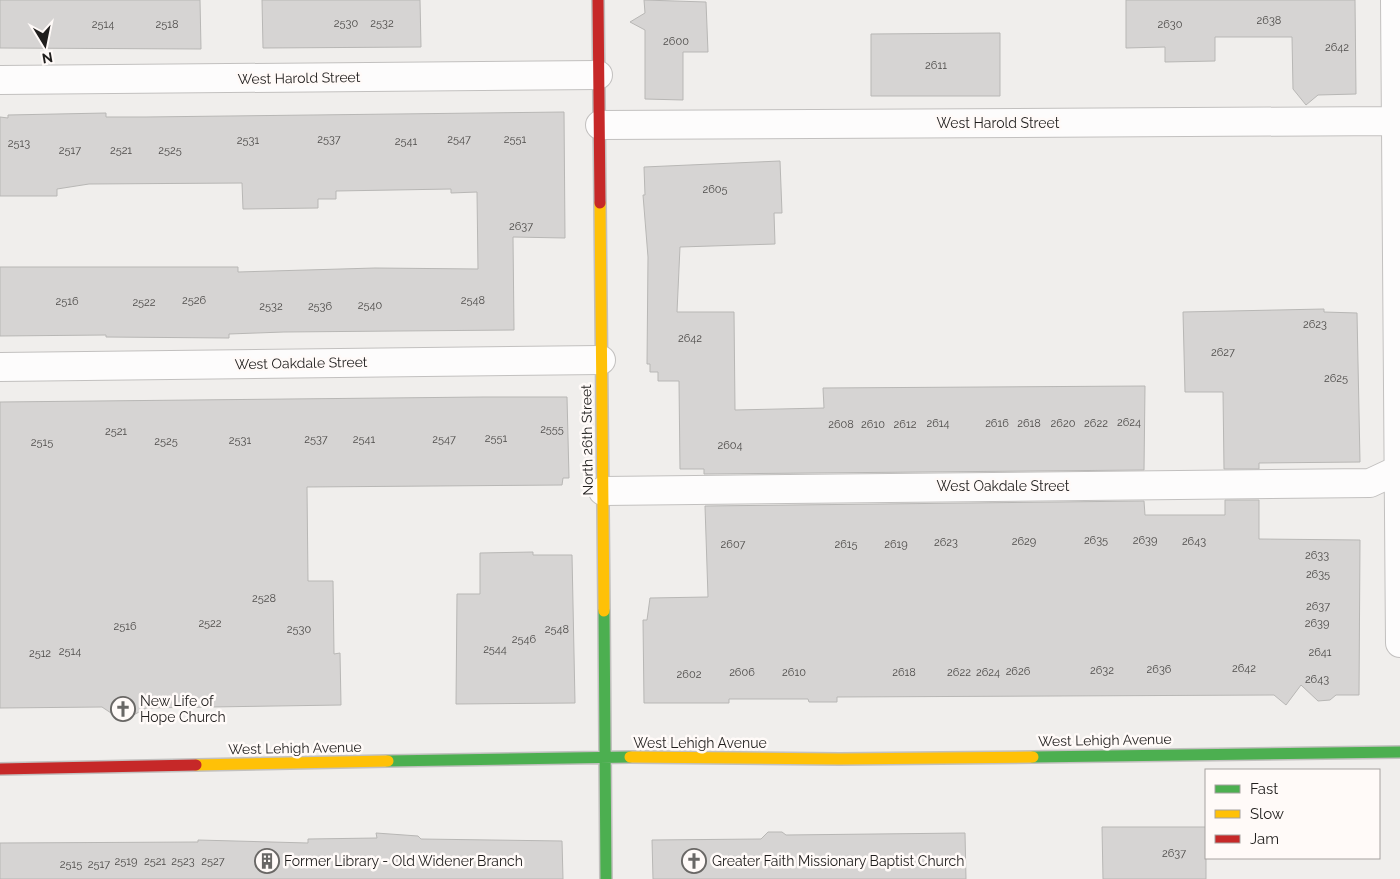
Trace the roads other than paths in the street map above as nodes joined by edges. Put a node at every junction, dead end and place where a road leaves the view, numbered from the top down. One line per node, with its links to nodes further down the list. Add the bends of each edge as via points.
1 (598, 0): 3 (main road, North 26th Street)
2 (1395, 0): 5 (street)
3 (598, 75): 4 (street, West Harold Street); 6 (main road, North 26th Street)
4 (0, 80)
5 (1396, 121): 6 (street, West Harold Street); 7 (street)
6 (600, 126): 8 (main road, North 26th Street)
7 (1398, 227): 10 (street)
8 (602, 360): 9 (street, West Oakdale Street); 11 (main road, North 26th Street)
9 (0, 366)
10 (1399, 470): 11 (street, West Oakdale Street, via 1370,483); 12 (street)
11 (603, 491): 14 (main road, North 26th Street)
12 (1400, 644)
13 (1400, 752): 14 (main road, West Lehigh Avenue, via 840,759)
14 (605, 757): 15 (main road, West Lehigh Avenue); 16 (main road, North 26th Street)
15 (0, 769)
16 (606, 879)

